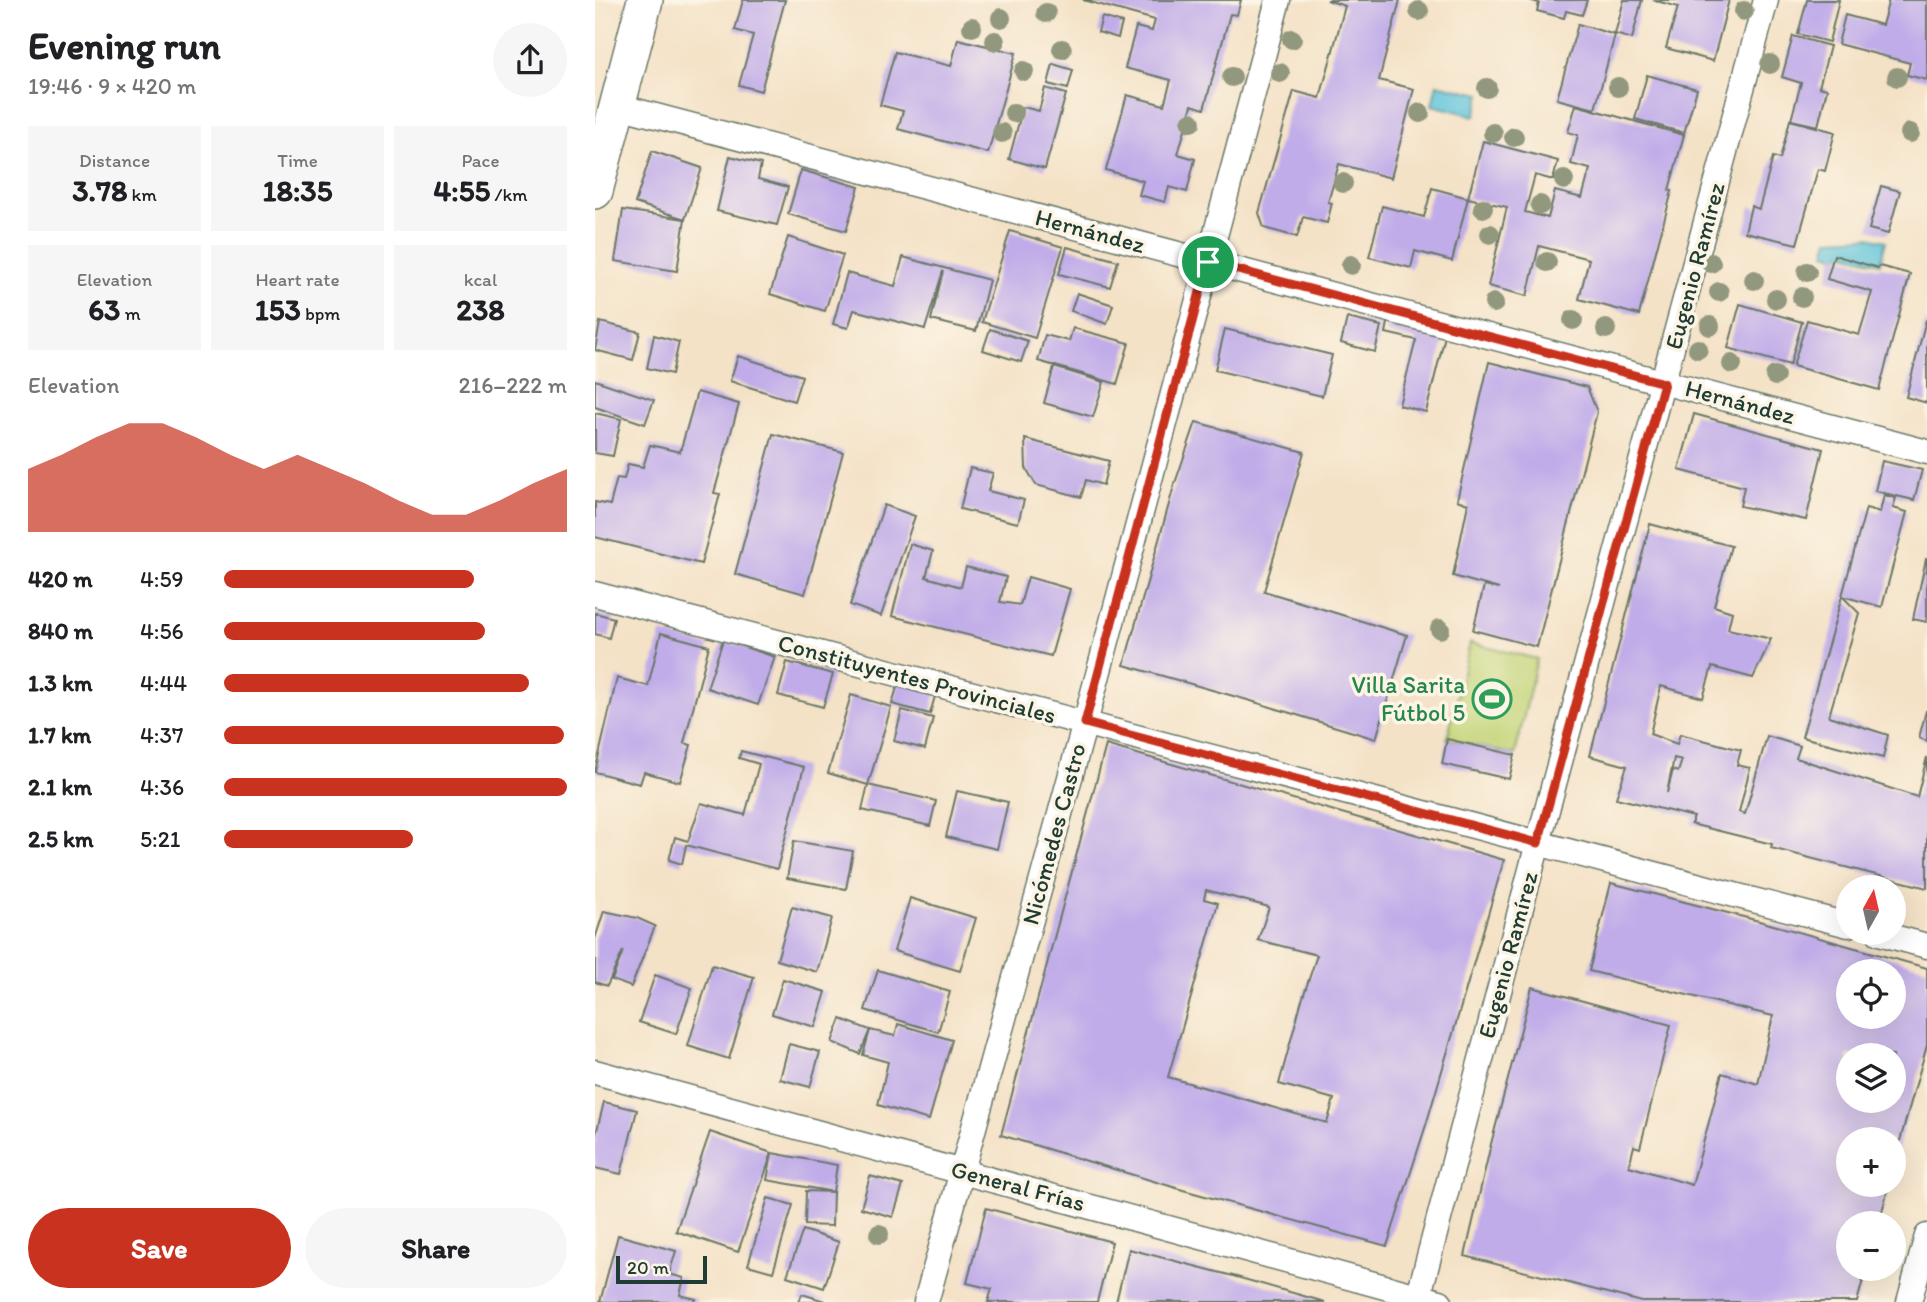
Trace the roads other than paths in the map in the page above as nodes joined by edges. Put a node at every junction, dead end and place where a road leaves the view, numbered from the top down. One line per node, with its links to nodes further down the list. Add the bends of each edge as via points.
1 (645, 0): 4 (main road)
2 (1277, 0): 6 (street, Nicómedes Castro)
3 (1766, 0): 7 (street, Eugenio Ramírez)
4 (618, 106): 5 (main road); 6 (street, Hernández)
5 (595, 191)
6 (1208, 262): 7 (street, Hernández); 10 (street, Nicómedes Castro)
7 (1664, 383): 8 (street, Hernández); 11 (street, Eugenio Ramírez)
8 (1927, 452)
9 (595, 594): 10 (street, Constituyentes Provinciales)
10 (1085, 723): 11 (street, Constituyentes Provinciales); 16 (street, Nicómedes Castro)
11 (1538, 843): 12 (street, Constituyentes Provinciales); 18 (street, Eugenio Ramírez)
12 (1836, 922)
13 (1906, 940): 14 (street)
14 (1927, 946)
15 (595, 1072): 16 (street, General Frías)
16 (963, 1171): 18 (street, General Frías); 19 (street, Nicómedes Castro)
17 (1927, 1236): 20 (street)
18 (1425, 1300)
19 (926, 1302)
20 (1909, 1302)

